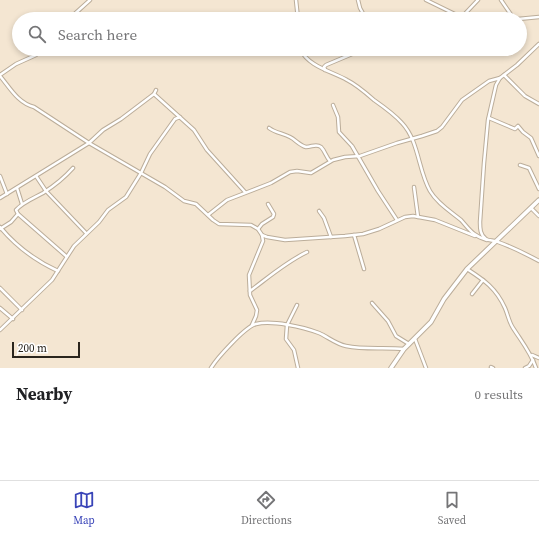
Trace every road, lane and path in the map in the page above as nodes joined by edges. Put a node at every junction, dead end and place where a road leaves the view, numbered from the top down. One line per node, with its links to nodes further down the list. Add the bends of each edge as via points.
1 (90, 0): 7 (street)
2 (296, 0): 8 (street)
3 (358, 0): 9 (street)
4 (426, 0): 10 (street)
5 (478, 0): 11 (street)
6 (501, 0): 12 (street)
7 (77, 12)
8 (297, 12)
9 (362, 12)
10 (449, 12)
11 (469, 12)
12 (509, 12)
13 (539, 17): 14 (street)
14 (527, 18)
15 (539, 44): 20 (street)
16 (34, 56): 22 (street)
17 (305, 56): 21 (street)
18 (347, 56): 21 (street, via 326,65)
19 (527, 56): 23 (street)
20 (527, 56)
21 (325, 71): 32 (street, via 348,80 383,106 407,128)
22 (0, 75): 33 (street, via 26,105 34,107)
23 (504, 75): 24 (street); 27 (street, via 522,94)
24 (500, 78): 30 (street, via 496,85); 32 (street, via 489,81 462,100 440,129)
25 (156, 90): 26 (street)
26 (154, 94): 29 (street); 33 (street)
27 (539, 104)
28 (333, 105): 35 (street, via 338,117 339,132)
29 (180, 117): 39 (street, via 150,154); 46 (street, via 194,130 207,150)
30 (489, 118): 34 (street, via 515,129 518,126 530,138); 66 (street, via 480,222 482,236)
31 (269, 128): 36 (street, via 292,137 302,145 319,146)
32 (411, 138): 35 (street); 64 (street, via 430,192)
33 (89, 143): 39 (street); 41 (street)
34 (539, 156)
35 (358, 157): 36 (street); 58 (street)
36 (330, 161): 46 (street, via 311,173 293,171 271,183)
37 (520, 165): 44 (street, via 529,168)
38 (73, 168): 45 (street)
39 (141, 173): 55 (street, via 184,201 196,204); 61 (street, via 126,197 108,210)
40 (0, 176): 47 (street)
41 (36, 176): 43 (street); 45 (street)
42 (414, 187): 57 (street)
43 (17, 188): 47 (street); 50 (street)
44 (539, 189)
45 (46, 191): 50 (street); 61 (street)
46 (245, 192): 55 (street, via 227,200)
47 (7, 194): 48 (street)
48 (0, 198)
49 (539, 200): 52 (main road)
50 (22, 204): 54 (street, via 16,210)
51 (268, 204): 60 (street, via 274,214 273,217)
52 (531, 208): 56 (street); 67 (main road)
53 (319, 210): 65 (street)
54 (18, 214): 59 (street, via 11,222); 69 (street)
55 (208, 215): 60 (street, via 219,224 251,225)
56 (539, 216)
57 (418, 217): 58 (street); 64 (street, via 434,220)
58 (397, 220): 63 (street, via 379,229)
59 (0, 228): 73 (street, via 16,244)
60 (258, 229): 62 (street)
61 (86, 233): 69 (street)
62 (262, 235): 65 (street, via 285,240); 76 (street, via 263,241 249,275)
63 (354, 235): 65 (street); 71 (street)
64 (475, 236): 66 (street)
65 (331, 237)
66 (487, 240): 67 (street)
67 (496, 241): 70 (street); 72 (main road)
68 (307, 252): 76 (street, via 278,269)
69 (66, 256): 73 (street)
70 (539, 261)
71 (364, 269)
72 (467, 269): 74 (street); 86 (main road, via 444,299 431,322)
73 (58, 271): 81 (street)
74 (483, 280): 77 (street); 89 (street, via 499,298 512,326)
75 (0, 288): 81 (street)
76 (250, 291): 83 (street, via 256,310)
77 (472, 294)
78 (372, 303): 87 (street, via 390,324 396,336)
79 (297, 305): 84 (street)
80 (0, 308): 82 (street)
81 (23, 310): 82 (street)
82 (13, 319): 85 (street)
83 (252, 325): 84 (street); 92 (street)
84 (287, 325): 88 (street, via 318,333 335,343 353,347); 93 (street, via 286,339 294,350)
85 (0, 330)
86 (415, 339): 87 (main road); 95 (street)
87 (409, 345): 88 (main road)
88 (404, 349): 94 (main road)
89 (531, 355): 90 (street); 91 (street)
90 (539, 358)
91 (533, 360): 96 (street); 97 (street)
92 (210, 368)
93 (298, 368)
94 (391, 368)
95 (426, 368)
96 (525, 368)
97 (536, 368)

